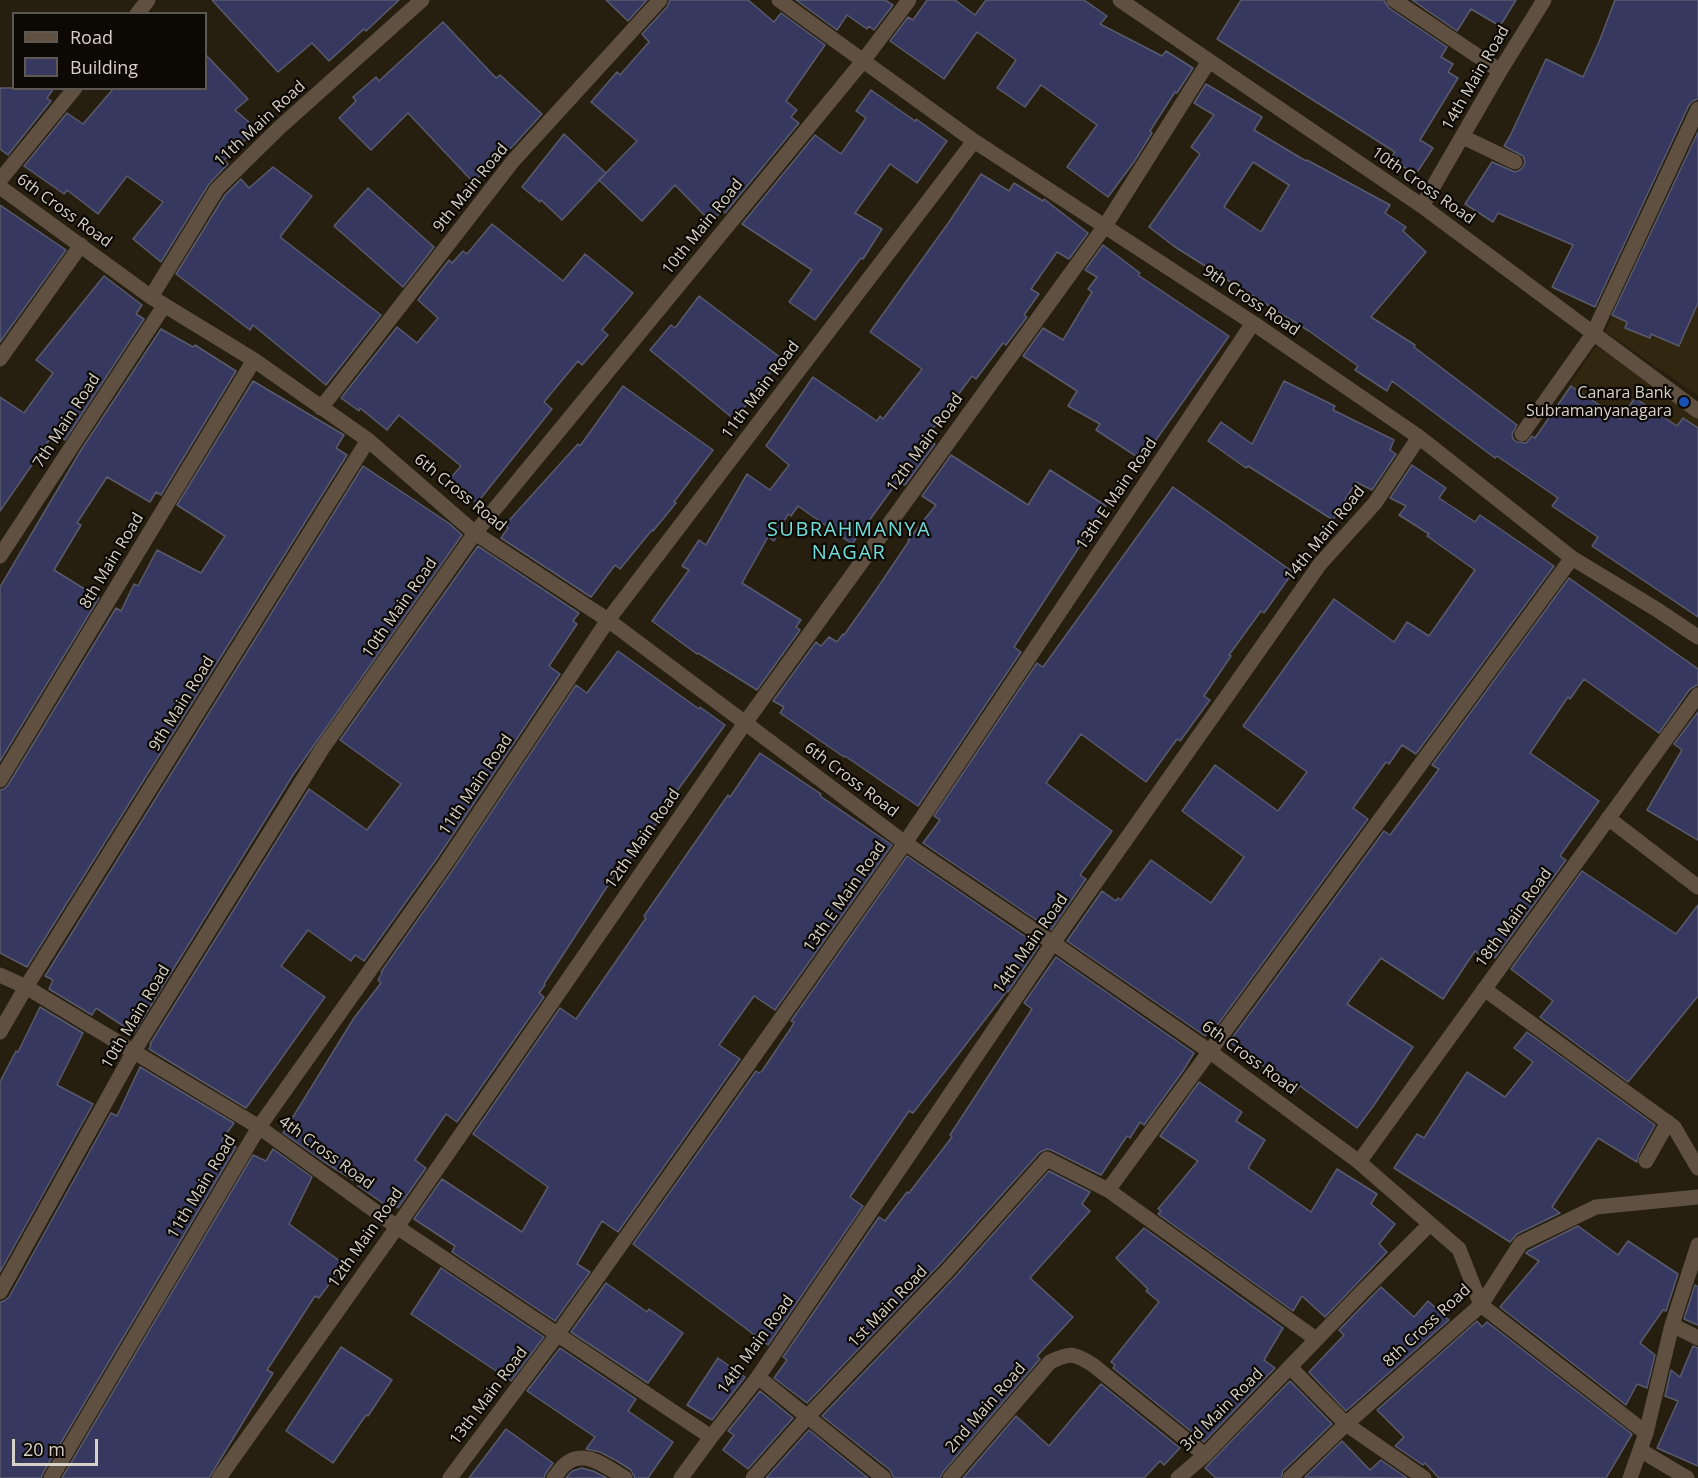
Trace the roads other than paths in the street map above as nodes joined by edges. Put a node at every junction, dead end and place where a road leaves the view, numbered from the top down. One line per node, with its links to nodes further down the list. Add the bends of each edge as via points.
1 (148, 0): 9 (street)
2 (422, 0): 23 (street, 11th Main Road, via 217,189)
3 (660, 0): 29 (street, 9th Main Road, via 513,161)
4 (779, 0): 10 (street, 9th Cross Road)
5 (909, 0): 10 (street, 10th Main Road)
6 (1120, 0): 11 (street, 10th Cross Road)
7 (1394, 0): 12 (street)
8 (1544, 0): 12 (street, 14th Main Road)
9 (138, 12)
10 (863, 61): 16 (street, 9th Cross Road); 34 (street, 10th Main Road)
11 (1209, 61): 20 (street, 10th Cross Road); 21 (street, 12th Main Road)
12 (1500, 71): 15 (street, 14th Main Road)
13 (73, 90): 18 (street)
14 (1698, 109): 26 (street)
15 (1463, 137): 17 (street); 20 (street, 14th Main Road)
16 (974, 141): 21 (street, 9th Cross Road); 37 (street, 11th Main Road)
17 (1515, 162)
18 (0, 180)
19 (0, 187): 22 (street, 6th Cross Road)
20 (1422, 206): 26 (street, 10th Cross Road)
21 (1105, 226): 25 (street, 9th Cross Road); 40 (street, 12th Main Road)
22 (81, 245): 23 (street, 6th Cross Road); 27 (street)
23 (151, 297): 24 (street, 6th Cross Road)
24 (164, 306): 28 (street, 6th Cross Road); 35 (street, 7th Main Road)
25 (1253, 323): 32 (street, 9th Cross Road); 43 (street, 13th E Main Road)
26 (1593, 334): 30 (street, 10th Cross Road); 31 (street)
27 (0, 359)
28 (254, 360): 29 (street, 6th Cross Road); 41 (street, 8th Main Road)
29 (321, 408): 33 (street, 6th Cross Road)
30 (1698, 411)
31 (1522, 434)
32 (1419, 437): 36 (street, 9th Cross Road); 45 (street, 14th Main Road, via 1375,503 1320,564)
33 (368, 440): 34 (street, 6th Cross Road); 47 (street, 9th Main Road)
34 (475, 533): 37 (street, 6th Cross Road); 50 (street, 10th Main Road, via 322,748)
35 (0, 556)
36 (1572, 558): 38 (street, 9th Cross Road); 51 (street)
37 (608, 620): 40 (street, 6th Cross Road); 53 (street, 11th Main Road, via 446,863)
38 (1698, 637)
39 (1698, 695): 42 (street, 18th Main Road)
40 (745, 723): 43 (street, 6th Cross Road); 61 (street, 12th Main Road)
41 (0, 780)
42 (1608, 818): 44 (street); 48 (street, 18th Main Road)
43 (905, 843): 45 (street, 6th Cross Road); 66 (street, 13th E Main Road)
44 (1698, 887)
45 (1053, 943): 51 (street, 6th Cross Road); 70 (street, 14th Main Road)
46 (0, 975): 47 (street, 4th Cross Road)
47 (26, 987): 49 (street, 9th Main Road); 50 (street, 4th Cross Road)
48 (1484, 989): 52 (street); 57 (street, 18th Main Road)
49 (0, 1032)
50 (134, 1051): 53 (street, 4th Cross Road); 63 (street, 10th Main Road)
51 (1209, 1051): 57 (street, 6th Cross Road); 58 (street)
52 (1668, 1122): 55 (street); 56 (street)
53 (259, 1127): 61 (street, 4th Cross Road); 77 (street, 11th Main Road)
54 (1698, 1137): 56 (street)
55 (1646, 1161)
56 (1694, 1161)
57 (1359, 1162): 60 (street, 6th Cross Road)
58 (1108, 1190): 68 (street); 71 (street, 1st Main Road, via 1047,1159 947,1271)
59 (1698, 1197): 64 (street, 8th Cross Road, via 1596,1207 1521,1243)
60 (1430, 1224): 64 (street, 6th Cross Road, via 1459,1249); 68 (street, 3rd Main Road)
61 (397, 1227): 66 (street, 4th Cross Road); 78 (street, 12th Main Road)
62 (1698, 1245): 65 (street)
63 (0, 1292)
64 (1481, 1305): 72 (street, 8th Cross Road); 73 (street)
65 (1672, 1325): 67 (street); 73 (street)
66 (557, 1335): 74 (street, 4th Cross Road); 79 (street, 13th Main Road)
67 (1698, 1338)
68 (1316, 1339): 69 (street, 3rd Main Road)
69 (1290, 1367): 72 (street); 76 (street, 3rd Main Road)
70 (758, 1377): 71 (street); 74 (street, 14th Main Road)
71 (808, 1416): 83 (street, 1st Main Road); 84 (street)
72 (1346, 1424): 87 (street, 8th Cross Road); 88 (street)
73 (1646, 1433): 75 (street)
74 (711, 1437): 82 (street, 14th Main Road)
75 (1640, 1450): 89 (street); 90 (street)
76 (1205, 1455): 85 (street, 2nd Main Road, via 1093,1365 1079,1356 1064,1355 1050,1362); 86 (street, 3rd Main Road)
77 (51, 1478)
78 (219, 1478)
79 (450, 1478)
80 (554, 1478): 81 (street, via 565,1463 587,1458)
81 (625, 1478)
82 (681, 1478)
83 (753, 1478)
84 (884, 1478)
85 (950, 1478)
86 (1178, 1478)
87 (1290, 1478)
88 (1424, 1478)
89 (1630, 1478)
90 (1687, 1478)

